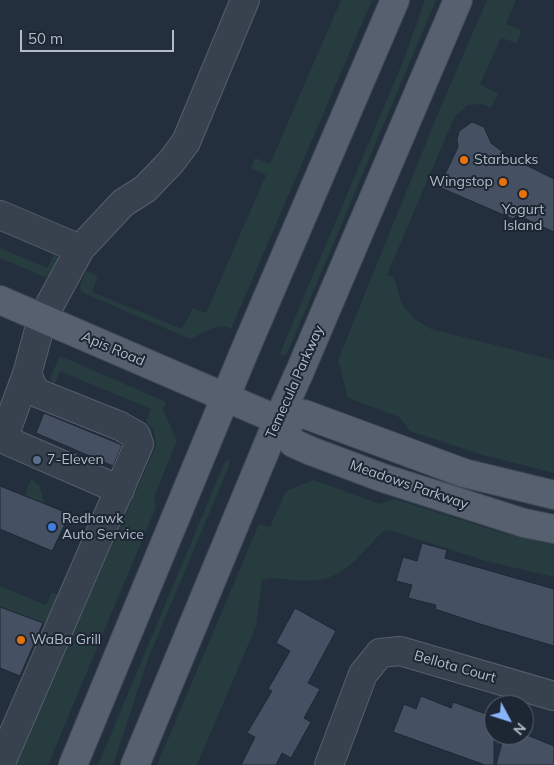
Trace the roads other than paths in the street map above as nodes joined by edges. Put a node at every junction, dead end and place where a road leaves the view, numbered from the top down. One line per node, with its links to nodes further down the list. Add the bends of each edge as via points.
1 (245, 0): 5 (street, via 186,142 146,189 123,203)
2 (395, 0): 9 (main road)
3 (458, 0): 10 (main road, Temecula Parkway)
4 (0, 215): 5 (street)
5 (80, 248): 7 (street)
6 (0, 300): 7 (main road, Apis Road)
7 (42, 319): 8 (street); 9 (main road, Apis Road)
8 (27, 374): 11 (street, via 35,392 120,426 136,436 139,444); 11 (street, via 3,439)
9 (226, 397): 10 (main road); 17 (main road)
10 (278, 420): 12 (main road, Meadows Parkway, via 304,414 464,473); 13 (main road, Meadows Parkway, via 293,443 392,481); 18 (main road, Temecula Parkway)
11 (120, 490): 15 (street)
12 (554, 495)
13 (554, 529)
14 (554, 696): 19 (street, Bellota Court, via 400,651 380,653 363,674)
15 (9, 722): 16 (street)
16 (0, 765)
17 (73, 765)
18 (135, 765)
19 (328, 765)

